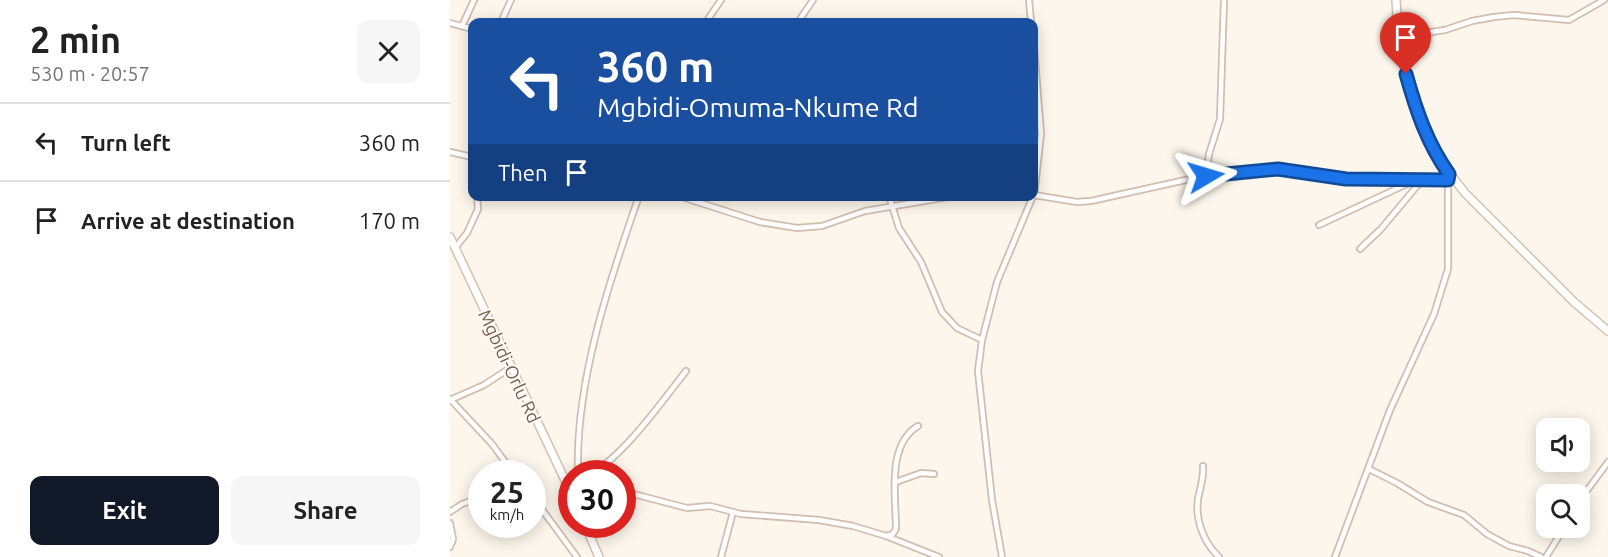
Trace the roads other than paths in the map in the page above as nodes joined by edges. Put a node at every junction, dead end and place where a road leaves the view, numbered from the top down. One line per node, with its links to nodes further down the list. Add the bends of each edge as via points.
1 (474, 0): 14 (street)
2 (511, 0): 9 (street)
3 (721, 0): 10 (street)
4 (813, 0): 11 (street)
5 (1029, 0): 12 (street)
6 (1224, 0): 21 (street, via 1220,119)
7 (1395, 0): 16 (street)
8 (1604, 0): 16 (street, via 1569,20 1504,16)
9 (503, 18)
10 (709, 18)
11 (801, 18)
12 (1031, 18)
13 (450, 23): 14 (street)
14 (462, 26): 15 (street)
15 (468, 28)
16 (1398, 37): 22 (street, via 1422,126)
17 (1038, 97): 20 (street)
18 (450, 152): 19 (street)
19 (468, 157)
20 (1038, 160)
21 (1206, 176): 23 (street, via 1278,169 1346,179); 25 (street, via 1091,201)
22 (1448, 177): 24 (street); 37 (street, via 1574,302); 49 (street, via 1448,269 1434,314 1390,411)
23 (1414, 180): 24 (street); 33 (street)
24 (1422, 180): 36 (street)
25 (1038, 196)
26 (477, 201): 35 (street, via 478,209 467,233)
27 (637, 201): 44 (street, via 587,367)
28 (695, 201): 32 (street, via 760,222 797,228 811,228)
29 (890, 201): 32 (street)
30 (926, 201): 32 (street)
31 (1031, 201): 38 (street, via 997,282)
32 (892, 207): 38 (street, via 942,312 957,328)
33 (1319, 225)
34 (450, 237): 35 (street, Mgbidi-Orlu Rd)
35 (455, 248): 39 (street, Mgbidi-Orlu Rd)
36 (1360, 249)
37 (1607, 328)
38 (982, 340): 67 (street, via 978,371 982,423)
39 (510, 368): 41 (street); 46 (street, Mgbidi-Orlu Rd)
40 (686, 371): 45 (street)
41 (450, 400): 43 (street)
42 (918, 426): 51 (street, via 902,445)
43 (504, 460)
44 (577, 460)
45 (610, 460)
46 (558, 462)
47 (1608, 462): 52 (street)
48 (1203, 466): 68 (street, via 1199,518 1206,540)
49 (1369, 469): 69 (street); 70 (street, via 1428,502 1464,515 1509,546)
50 (933, 474): 51 (street, via 921,473)
51 (896, 482): 59 (street, via 896,529)
52 (1590, 486)
53 (636, 495): 56 (street, via 687,508 710,506)
54 (468, 502): 55 (street)
55 (450, 512)
56 (733, 512): 59 (street, via 819,520); 65 (street)
57 (546, 515): 63 (street)
58 (450, 523): 62 (street)
59 (886, 536): 66 (street)
60 (591, 538): 64 (street)
61 (1558, 538): 71 (street)
62 (450, 547)
63 (577, 557)
64 (599, 557)
65 (720, 557)
66 (939, 557)
67 (1002, 557)
68 (1219, 557)
69 (1335, 557)
70 (1541, 557)
71 (1546, 557)

